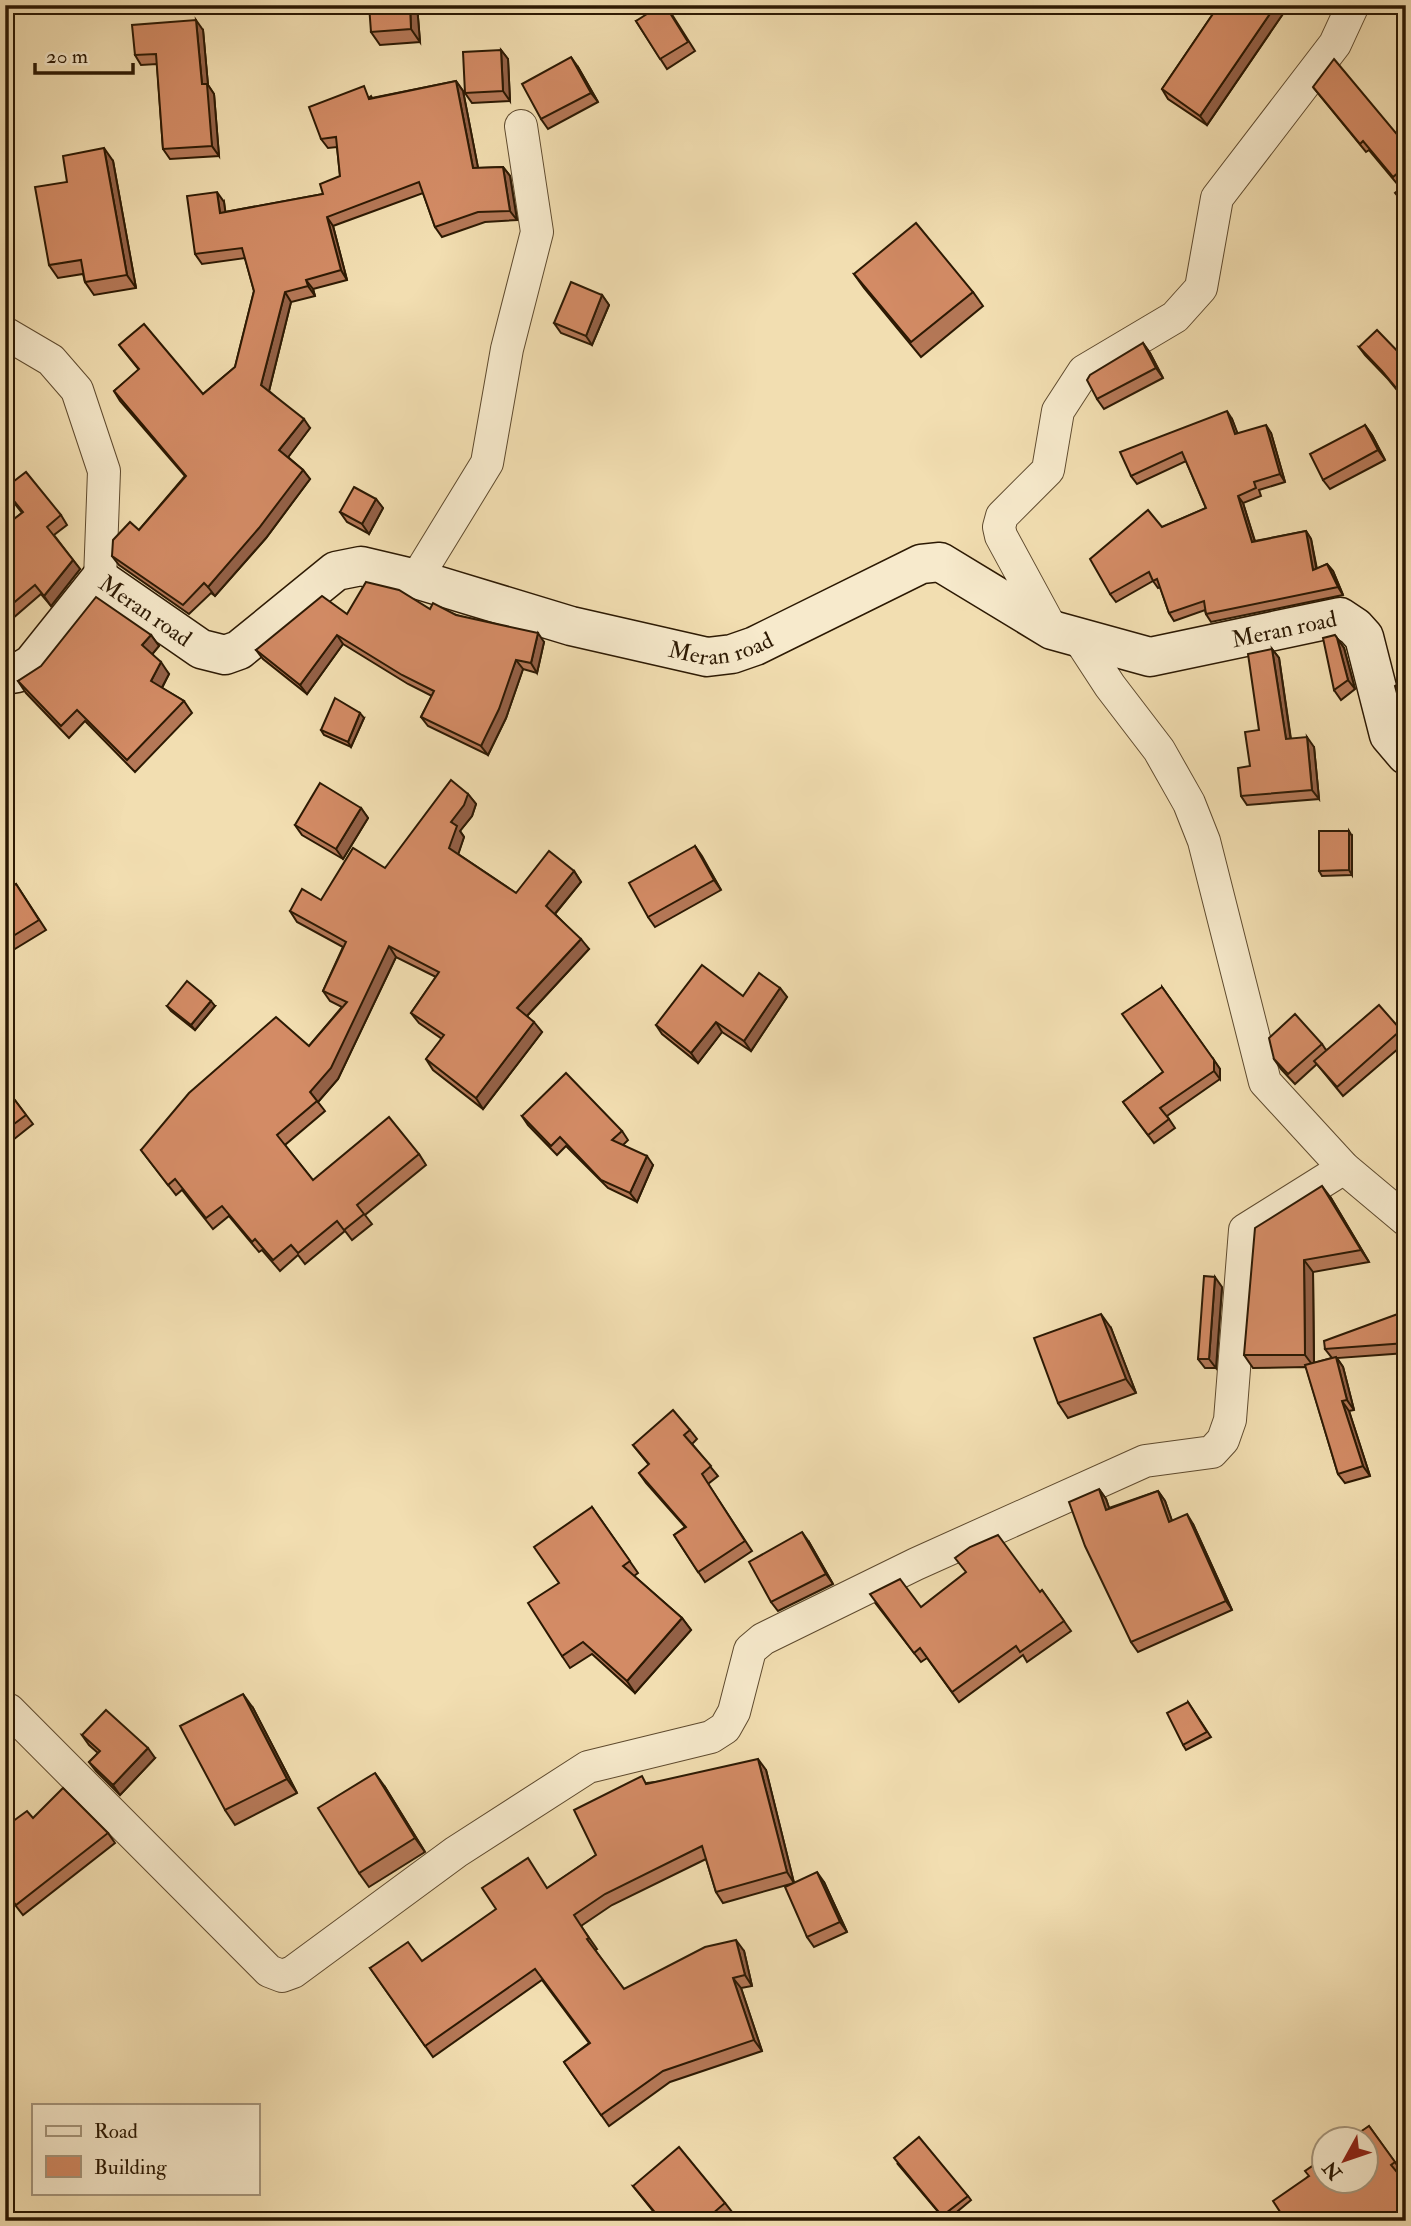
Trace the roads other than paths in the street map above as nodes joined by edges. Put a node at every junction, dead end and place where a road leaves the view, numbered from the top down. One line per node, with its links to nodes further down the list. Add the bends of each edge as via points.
1 (1353, 5): 6 (street, via 1335,44 1216,198 1201,288 1175,317 1084,371 1058,411 1048,470 1002,516 1001,536)
2 (521, 126): 5 (street, via 537,232 507,349 487,463)
3 (5, 333): 4 (street, via 51,360 77,390 104,471)
4 (100, 579): 5 (street, Meran road, via 201,649 225,655 239,650 336,571 362,566); 7 (street, Meran road, via 32,664)
5 (416, 579): 6 (street, Meran road, via 572,626 706,657 755,646 921,564 940,562)
6 (1065, 633): 8 (street, Meran road, via 1150,657 1340,617 1364,637 1389,735); 9 (street, via 1159,750 1189,803 1203,841 1265,1083)
7 (5, 675)
8 (1406, 755)
9 (1344, 1168): 10 (street); 11 (street, via 1245,1230 1230,1420 1223,1440 1212,1452 1145,1461 915,1564 763,1639 750,1650 734,1712 725,1728 711,1737 588,1767 456,1852 293,1972 282,1976 269,1972)
10 (1406, 1220)
11 (9, 1710)

